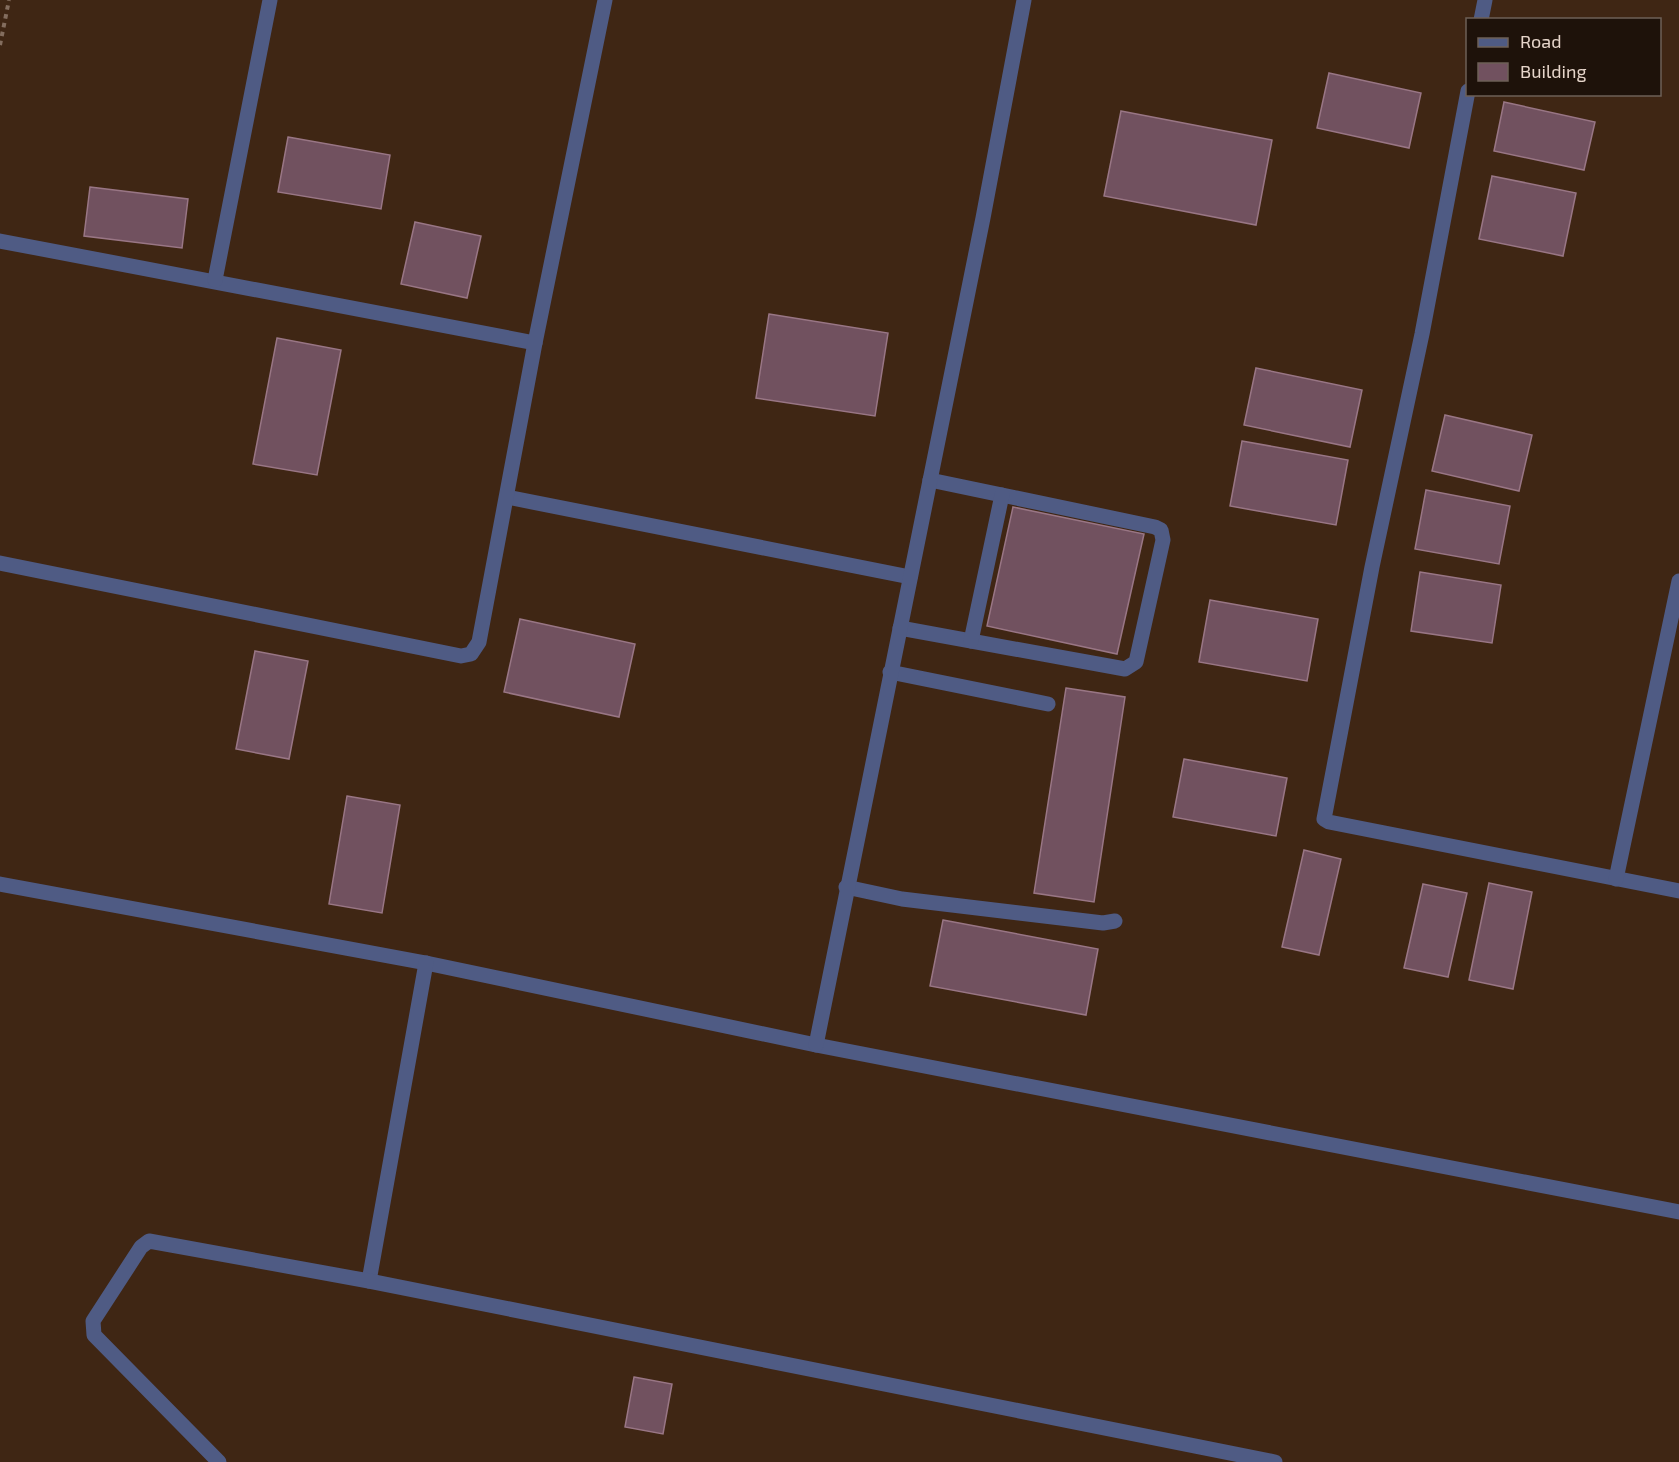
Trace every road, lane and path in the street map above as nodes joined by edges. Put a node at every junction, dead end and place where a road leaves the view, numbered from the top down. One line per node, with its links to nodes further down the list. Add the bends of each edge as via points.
1 (9, 0): 7 (path)
2 (270, 0): 10 (street)
3 (605, 0): 11 (street)
4 (1024, 0): 12 (street)
5 (1485, 0): 6 (street)
6 (1481, 18)
7 (0, 45)
8 (1466, 96): 22 (street, via 1422,334 1323,815 1329,822)
9 (0, 241): 10 (street)
10 (215, 280): 11 (street)
11 (535, 343): 14 (street)
12 (930, 480): 13 (street); 16 (street)
13 (1002, 495): 19 (street); 19 (street, via 1155,527 1161,530 1163,540 1136,662 1131,667 1118,669)
14 (507, 497): 15 (street, via 479,642 471,654 461,656); 16 (street)
15 (0, 563)
16 (910, 577): 18 (street)
17 (1679, 581): 22 (street)
18 (900, 628): 19 (street); 20 (street)
19 (971, 642)
20 (890, 672): 21 (street); 24 (street)
21 (1048, 704)
22 (1616, 879): 25 (street)
23 (0, 884): 27 (street)
24 (846, 887): 26 (street, via 902,899 1103,923); 28 (street)
25 (1679, 891)
26 (1115, 921)
27 (426, 963): 28 (street); 30 (street)
28 (816, 1045): 29 (street)
29 (1679, 1212)
30 (369, 1281): 31 (street); 32 (street, via 149,1241 141,1247 93,1321 94,1335)
31 (1234, 1458): 33 (street)
32 (219, 1462)
33 (1275, 1462)

